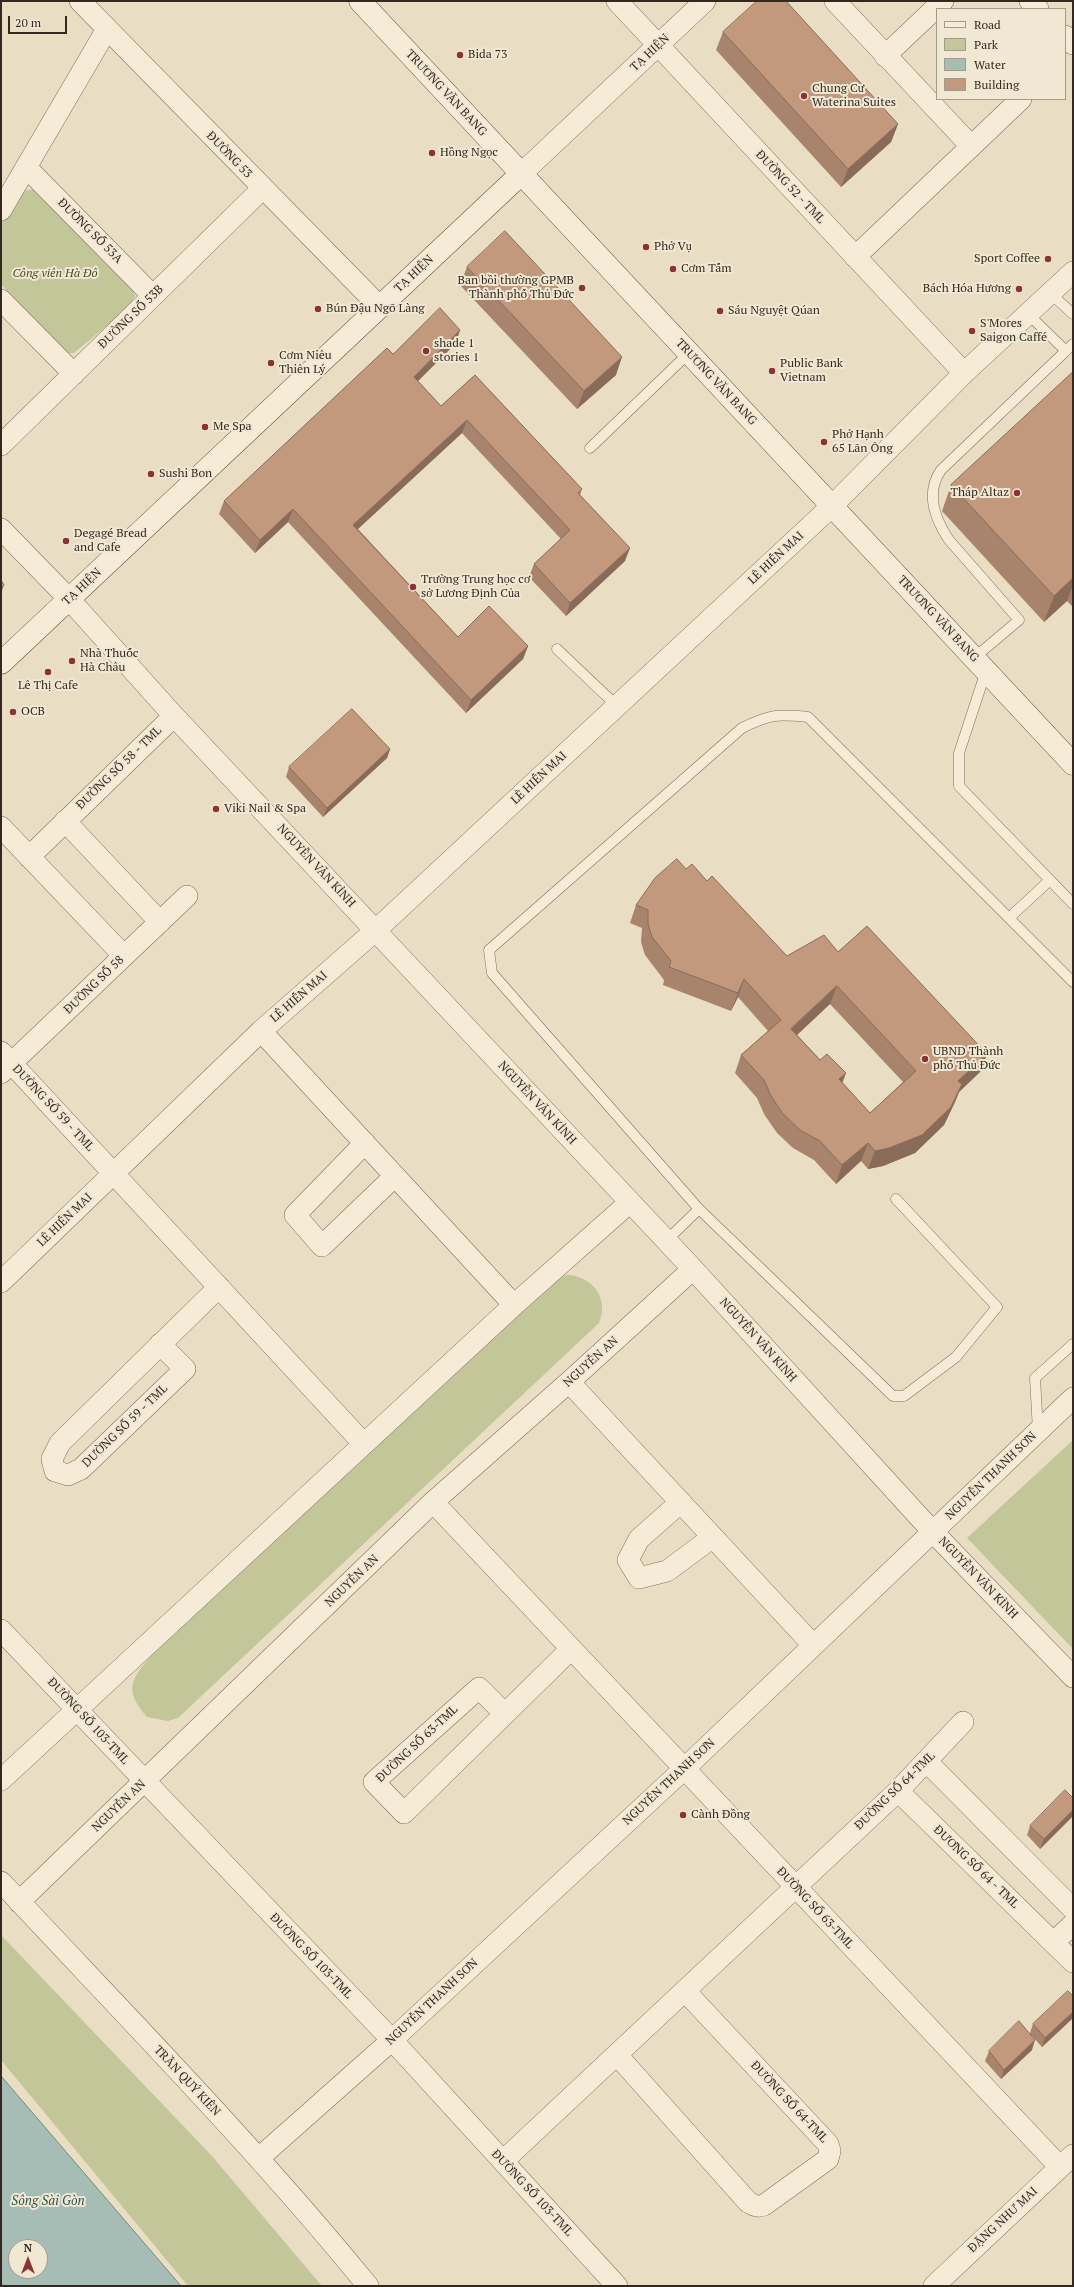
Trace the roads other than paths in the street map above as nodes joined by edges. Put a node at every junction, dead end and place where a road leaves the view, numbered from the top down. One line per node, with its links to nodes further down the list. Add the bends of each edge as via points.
1 (80, 1): 7 (street, ĐƯỜNG 53)
2 (360, 1): 13 (street, TRƯƠNG VĂN BANG)
3 (617, 1): 8 (street, ĐƯỜNG 52 - TML)
4 (705, 1): 8 (street, TẠ HIỆN)
5 (835, 1): 9 (street)
6 (943, 1): 9 (street)
7 (107, 29): 12 (street); 14 (street, ĐƯỜNG 53)
8 (658, 45): 13 (street, TẠ HIỆN); 16 (street, ĐƯỜNG 52 - TML)
9 (885, 56): 11 (street)
10 (1021, 100): 11 (street)
11 (971, 146): 16 (street)
12 (26, 167): 15 (street); 19 (street, ĐƯỜNG SỐ 53A)
13 (521, 174): 21 (street, TẠ HIỆN); 25 (street, TRƯƠNG VĂN BANG)
14 (262, 189): 19 (street, ĐƯỜNG SỐ 53B); 21 (street, ĐƯỜNG 53)
15 (1, 210)
16 (855, 258): 26 (street, ĐƯỜNG 52 - TML)
17 (1073, 272): 18 (street, LÊ HIẾN MAI)
18 (1050, 293): 22 (street, LÊ HIẾN MAI); 23 (lane)
19 (153, 296): 27 (street, ĐƯỜNG SỐ 53B)
20 (1, 300): 27 (street)
21 (380, 307): 32 (street, TẠ HIỆN)
22 (1028, 314): 24 (lane); 26 (street, LÊ HIẾN MAI)
23 (1073, 314)
24 (1069, 347): 35 (lane, via 935,479 934,507 940,527 1019,620)
25 (689, 353): 29 (lane); 30 (street, TRƯƠNG VĂN BANG)
26 (964, 373): 30 (street, LÊ HIẾN MAI)
27 (74, 374): 28 (street, ĐƯỜNG SỐ 53B)
28 (1, 446)
29 (590, 448)
30 (832, 506): 35 (street, TRƯƠNG VĂN BANG); 36 (street, LÊ HIẾN MAI)
31 (1, 529): 32 (street, NGUYỄN VĂN KỈNH)
32 (69, 599): 34 (street, TẠ HIỆN); 37 (street, NGUYỄN VĂN KỈNH)
33 (557, 649): 36 (lane)
34 (1, 663)
35 (980, 665): 38 (street, TRƯƠNG VĂN BANG); 42 (lane, via 959,753 959,786)
36 (617, 706): 47 (street, LÊ HIẾN MAI)
37 (174, 716): 39 (street, ĐƯỜNG SỐ 58 - TML); 47 (street, NGUYỄN VĂN KỈNH)
38 (1073, 764)
39 (65, 821): 41 (street, ĐƯỜNG SỐ 58 - TML); 46 (street)
40 (1, 827): 41 (street)
41 (29, 857): 48 (street)
42 (1050, 880): 44 (lane); 45 (lane)
43 (187, 896): 46 (street, ĐƯỜNG SỐ 58)
44 (1073, 904)
45 (1009, 918): 49 (lane); 57 (lane, via 808,717 781,715 766,716 742,728 489,950 492,972)
46 (160, 922): 48 (street, ĐƯỜNG SỐ 58)
47 (376, 930): 50 (street, LÊ HIẾN MAI); 56 (street, NGUYỄN VĂN KỈNH)
48 (124, 956): 51 (street, ĐƯỜNG SỐ 58)
49 (1073, 982)
50 (261, 1031): 52 (street); 53 (street, LÊ HIẾN MAI)
51 (5, 1063): 53 (street, DƯỜNG SỐ 59 - TML)
52 (365, 1143): 54 (street); 54 (street, via 295,1215 322,1246)
53 (114, 1173): 60 (street, LÊ HIẾN MAI); 61 (street, DƯỜNG SỐ 59 - TML)
54 (395, 1176): 62 (street)
55 (896, 1200): 57 (lane, via 997,1307 956,1357 904,1396 893,1396)
56 (629, 1203): 58 (street, NGUYỄN VĂN KỈNH); 62 (street)
57 (699, 1209): 58 (lane)
58 (666, 1241): 59 (street, NGUYỄN VĂN KỈNH)
59 (693, 1269): 65 (street, NGUYỄN AN); 71 (street, NGUYỄN VĂN KỈNH)
60 (1, 1282)
61 (219, 1287): 63 (street, DƯỜNG SỐ 59 - TML); 68 (street, DƯỜNG SỐ 59 - TML)
62 (514, 1305): 68 (street)
63 (160, 1344): 63 (street, DƯỜNG SỐ 59 - TML, via 60,1443 52,1459 55,1471 68,1476 81,1469 185,1369)
64 (1073, 1344): 67 (lane, via 1035,1378)
65 (569, 1382): 69 (street, NGUYỄN AN); 70 (street)
66 (1073, 1398): 67 (street, NGUYỄN THANH SƠN)
67 (1038, 1431): 71 (street, NGUYỄN THANH SƠN)
68 (364, 1444): 77 (street)
69 (433, 1502): 75 (street, ĐƯỜNG SỐ 63-TML); 83 (street, NGUYỄN AN)
70 (681, 1502): 72 (street); 72 (street, via 639,1540 628,1560 639,1578 667,1571)
71 (934, 1532): 74 (street, NGUYỄN THANH SƠN); 76 (street, NGUYỄN VĂN KỈNH)
72 (713, 1536): 74 (street)
73 (1, 1630): 77 (street, ĐƯỜNG SỐ 103-TML)
74 (813, 1645): 81 (street, NGUYỄN THANH SƠN)
75 (571, 1649): 78 (street, ĐƯỜNG SỐ 63-TML); 81 (street, ĐƯỜNG SỐ 63-TML)
76 (1073, 1677)
77 (77, 1708): 82 (street); 83 (street, ĐƯỜNG SỐ 103-TML)
78 (505, 1714): 78 (street, ĐƯỜNG SỐ 63-TML, via 404,1813 374,1782 479,1688)
79 (963, 1722): 80 (street, ĐƯỜNG SỐ 64-TML)
80 (927, 1762): 84 (street, ĐƯỜNG SỐ 64-TML); 88 (street)
81 (684, 1769): 86 (street, ĐƯỜNG SỐ 63-TML); 93 (street, NGUYỄN THANH SƠN)
82 (1, 1780)
83 (144, 1781): 87 (street, NGUYỄN AN); 93 (street, ĐƯỜNG SỐ 103-TML)
84 (898, 1791): 86 (street, ĐƯỜNG SỐ 64-TML); 90 (street, ĐƯƠNG SỐ 64 - TML)
85 (1, 1882): 87 (street, TRẦN QUÝ KIÊN)
86 (795, 1886): 92 (street, ĐƯỜNG SỐ 64-TML); 97 (street, ĐƯỜNG SỐ 63-TML)
87 (19, 1902): 95 (street, TRẦN QUÝ KIÊN)
88 (1073, 1909)
89 (1073, 1924): 90 (street)
90 (1054, 1942): 91 (street, ĐƯƠNG SỐ 64 - TML)
91 (1073, 1962)
92 (685, 1991): 94 (street, ĐƯỜNG SỐ 64-TML); 94 (street, ĐƯỜNG SỐ 64-TML, via 828,2144 828,2159 764,2205 752,2205)
93 (392, 2040): 95 (street, NGUYỄN THANH SƠN); 96 (street, ĐƯỜNG SỐ 103-TML)
94 (617, 2055): 96 (street, ĐƯỜNG SỐ 64-TML)
95 (259, 2158): 98 (street, TRẦN QUÝ KIÊN)
96 (503, 2161): 99 (street, ĐƯỜNG SỐ 103-TML)
97 (1066, 2161): 100 (street, ĐẶNG NHƯ MAI)
98 (368, 2286)
99 (617, 2286)
100 (934, 2286)

